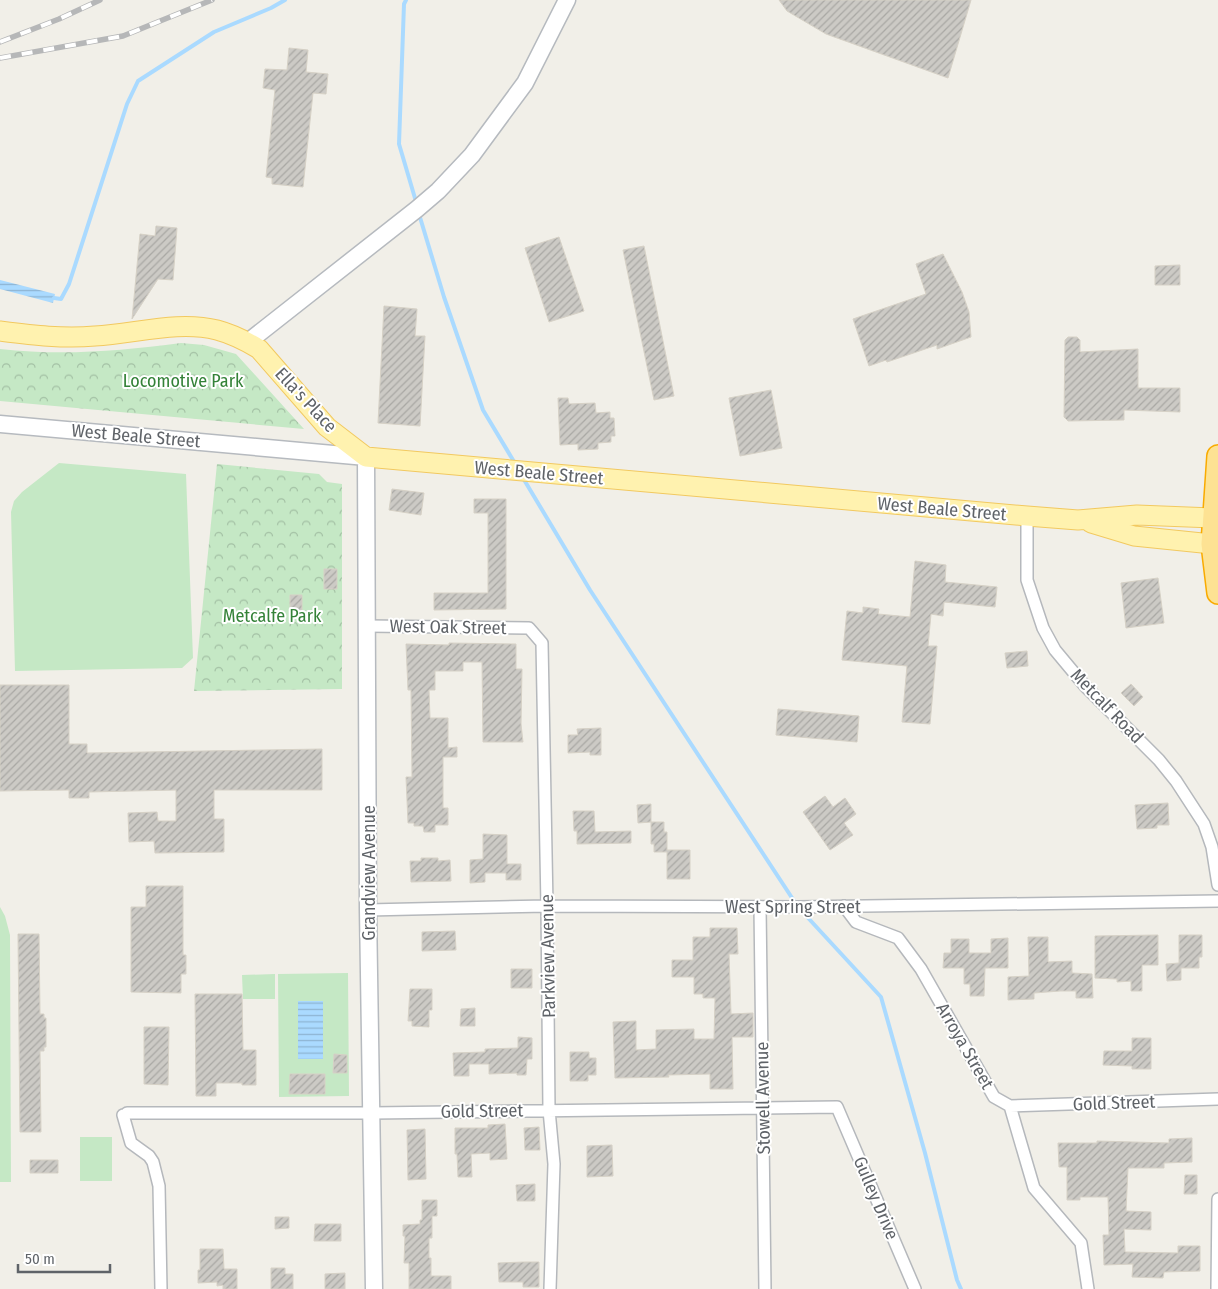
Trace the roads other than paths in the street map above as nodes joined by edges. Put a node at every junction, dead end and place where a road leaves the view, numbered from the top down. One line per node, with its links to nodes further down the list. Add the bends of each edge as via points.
1 (568, 0): 3 (main road, via 525,84 472,155 438,191 395,228)
2 (0, 331): 3 (main road, Ella's Place, via 44,336 94,336 179,327 205,328)
3 (248, 342): 6 (main road, Ella's Place, via 266,356 327,427)
4 (0, 424): 6 (main road, West Beale Street)
5 (1218, 456): 8 (highway)
6 (366, 457): 7 (main road, West Beale Street); 12 (main road, Grandview Avenue)
7 (1028, 516): 9 (main road, West Beale Street); 14 (street, Metcalf Road, via 1027,580 1043,628 1055,650 1085,686 1176,781 1204,824 1212,847)
8 (1215, 519): 9 (main road, West Beale Street, via 1138,516); 10 (highway)
9 (1078, 520): 10 (main road, West Beale Street, via 1134,536)
10 (1215, 544): 11 (highway)
11 (1218, 593)
12 (367, 626): 13 (street, West Oak Street); 19 (main road, Grandview Avenue)
13 (529, 628): 16 (street, Parkview Avenue, via 542,643)
14 (1218, 885)
15 (1218, 901): 17 (street, West Spring Street)
16 (547, 906): 18 (street, West Spring Street); 19 (street, West Spring Street); 24 (street, Parkview Avenue)
17 (844, 906): 18 (street, West Spring Street); 21 (street, Arroya Street, via 856,922 898,938 921,970 994,1097)
18 (760, 907): 23 (street, Stowell Avenue)
19 (368, 910): 25 (main road, Grandview Avenue)
20 (1218, 1099): 21 (street, Gold Street)
21 (1010, 1106): 32 (street, via 1034,1188 1081,1243)
22 (837, 1107): 23 (street, Gold Street); 31 (street, Gulley Drive)
23 (764, 1108): 24 (street, Gold Street); 30 (street, Stowell Avenue)
24 (549, 1110): 25 (street, Gold Street); 29 (street, Parkview Avenue, via 554,1164)
25 (372, 1113): 27 (street, Gold Street, via 125,1114 131,1143 153,1162 160,1186); 28 (main road, Grandview Avenue)
26 (1218, 1198): 33 (street)
27 (161, 1289)
28 (374, 1289)
29 (550, 1289)
30 (765, 1289)
31 (915, 1289)
32 (1088, 1289)
33 (1217, 1289)

